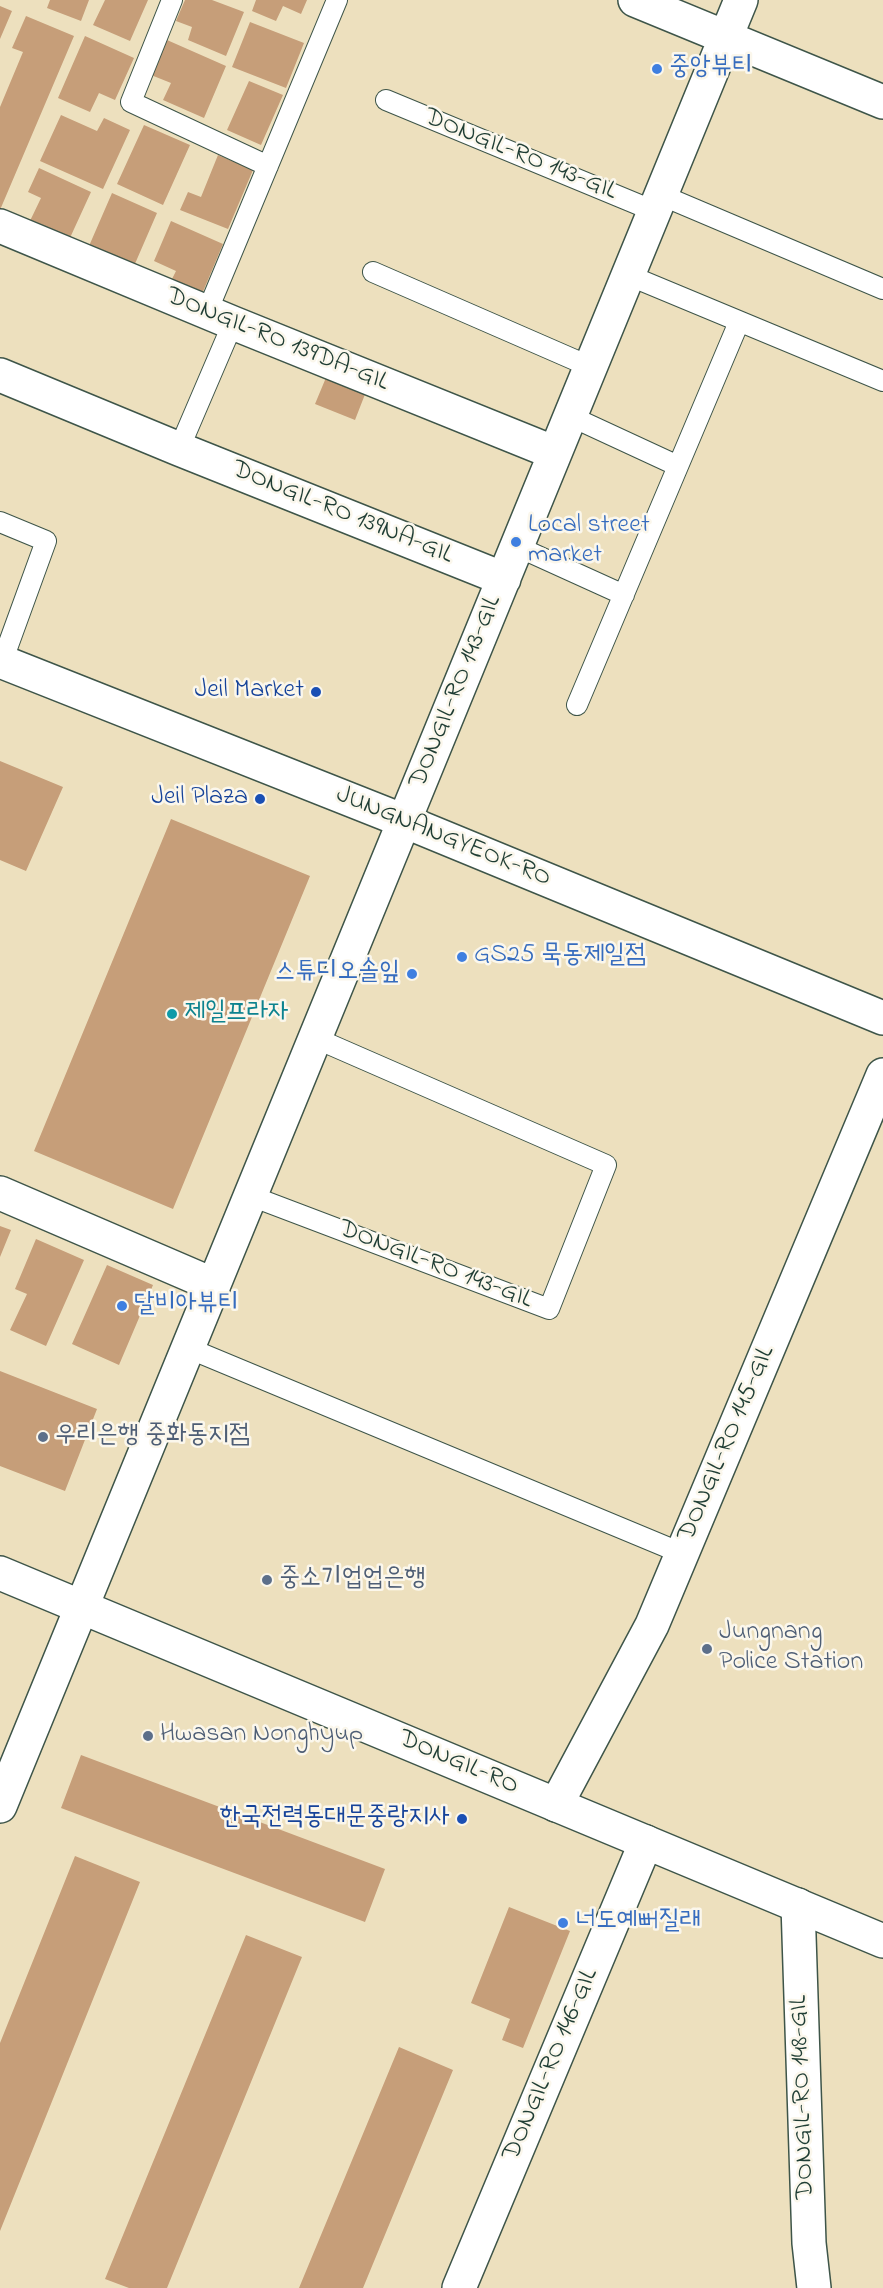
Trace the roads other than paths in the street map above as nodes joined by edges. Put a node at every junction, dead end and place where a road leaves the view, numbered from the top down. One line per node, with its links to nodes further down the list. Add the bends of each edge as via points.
1 (172, 0): 8 (lane, via 131,102)
2 (337, 0): 8 (lane)
3 (635, 0): 5 (street)
4 (741, 0): 5 (street, DONGIL-RO 143-GIL)
5 (725, 37): 7 (street); 9 (street, DONGIL-RO 143-GIL)
6 (386, 100): 9 (lane, DONGIL-RO 143-GIL)
7 (883, 102)
8 (268, 165): 14 (lane)
9 (657, 203): 12 (street, DONGIL-RO 143-GIL); 13 (lane, DONGIL-RO 143-GIL)
10 (0, 226): 14 (street, DONGIL-RO 139DA-GIL)
11 (373, 272): 16 (lane)
12 (628, 275): 15 (lane); 16 (street, DONGIL-RO 143-GIL)
13 (883, 289)
14 (220, 318): 20 (lane); 21 (street, DONGIL-RO 139DA-GIL)
15 (739, 322): 18 (lane); 22 (lane)
16 (591, 368): 19 (street, DONGIL-RO 143-GIL)
17 (0, 375): 20 (street, DONGIL-RO 139NA-GIL)
18 (883, 381)
19 (570, 416): 21 (street, DONGIL-RO 143-GIL); 22 (lane)
20 (179, 449): 25 (street, DONGIL-RO 139NA-GIL)
21 (555, 453): 24 (street, DONGIL-RO 143-GIL)
22 (678, 466): 26 (lane)
23 (0, 522): 27 (lane, JUNGNANGYEOK-RO, via 46,541)
24 (516, 546): 25 (street, DONGIL-RO 143-GIL); 26 (lane)
25 (504, 579): 29 (street, DONGIL-RO 143-GIL)
26 (624, 595): 28 (lane)
27 (1, 661): 29 (street, JUNGNANGYEOK-RO)
28 (577, 705)
29 (404, 821): 30 (street, JUNGNANGYEOK-RO); 31 (street, DONGIL-RO 143-GIL)
30 (883, 1018)
31 (315, 1038): 34 (street, DONGIL-RO 143-GIL); 34 (lane, DONGIL-RO 143-GIL, via 606,1165 549,1309)
32 (883, 1075): 37 (street, DONGIL-RO 145-GIL)
33 (0, 1193): 35 (street)
34 (250, 1196): 35 (street, DONGIL-RO 143-GIL)
35 (214, 1285): 36 (street, DONGIL-RO 143-GIL)
36 (188, 1348): 37 (lane); 39 (street, DONGIL-RO 143-GIL)
37 (681, 1553): 40 (street, DONGIL-RO 145-GIL, via 652,1625)
38 (0, 1573): 39 (street, DONGIL-RO)
39 (82, 1606): 40 (street, DONGIL-RO); 41 (street, DONGIL-RO 143-GIL)
40 (556, 1805): 42 (street, DONGIL-RO)
41 (0, 1806)
42 (646, 1842): 43 (street, DONGIL-RO); 45 (street, DONGIL-RO 146-GIL)
43 (798, 1905): 44 (street, DONGIL-RO); 46 (street, DONGIL-RO 148-GIL, via 809,2243)
44 (883, 1941)
45 (459, 2288)
46 (814, 2288)

